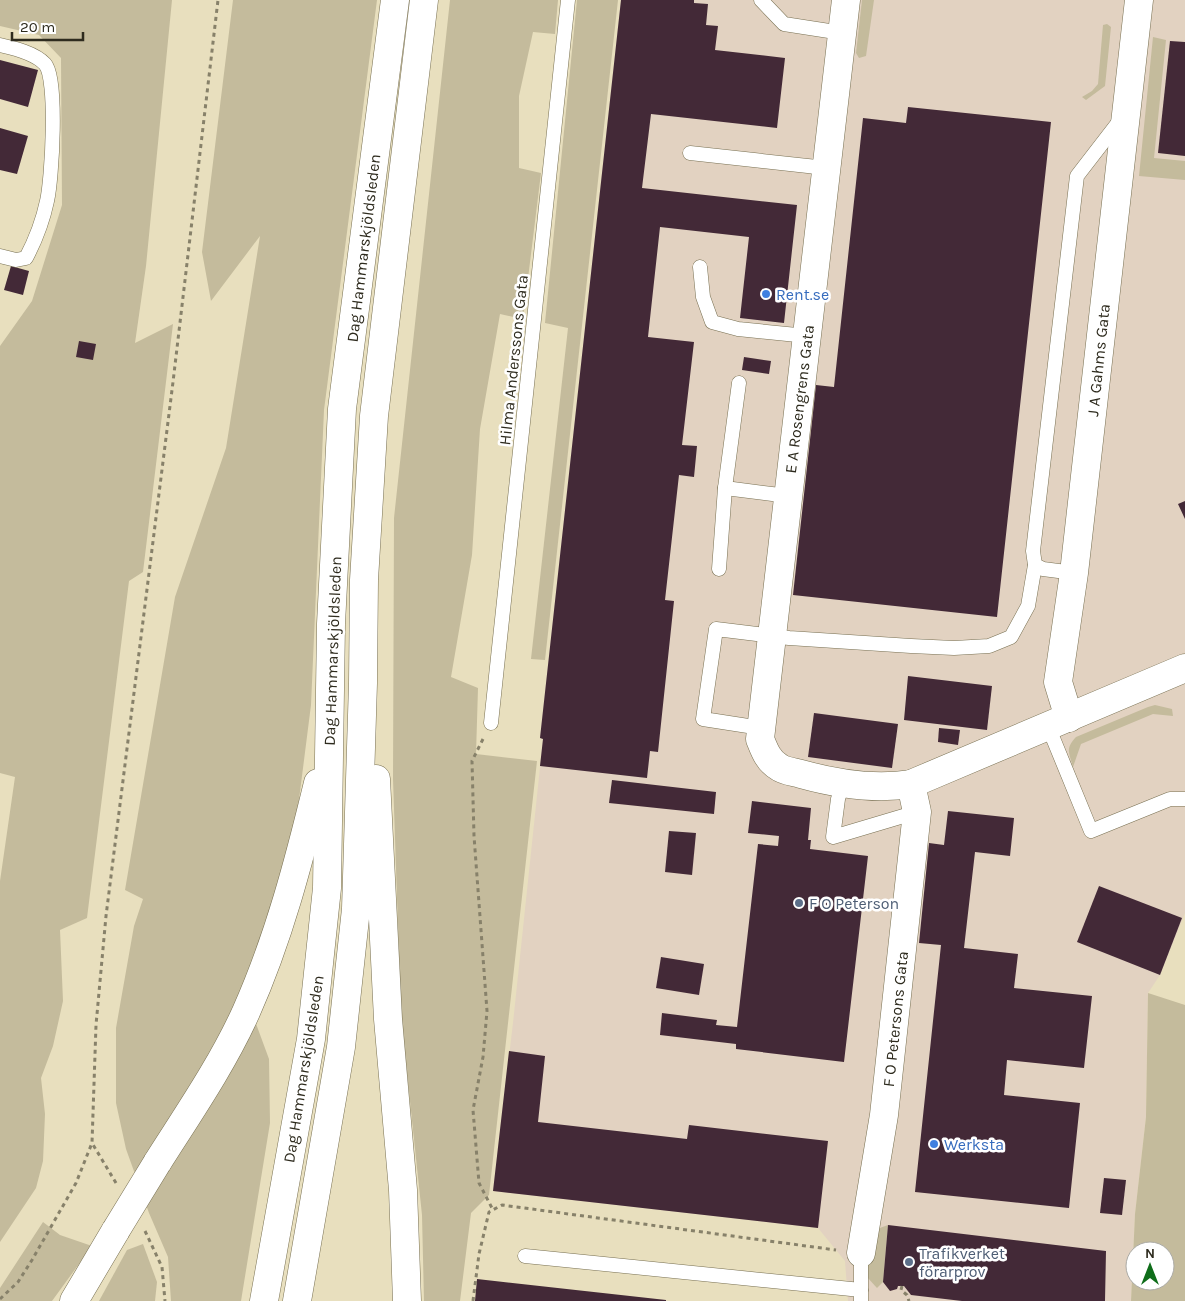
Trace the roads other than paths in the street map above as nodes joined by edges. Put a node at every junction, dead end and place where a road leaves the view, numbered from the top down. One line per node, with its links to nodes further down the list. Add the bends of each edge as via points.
1 (395, 0): 27 (main road, Dag Hammarskjöldsleden, via 342,408)
2 (424, 0): 23 (main road, Dag Hammarskjöldsleden, via 374,416 364,580)
3 (568, 0): 25 (lane, Hilma Anderssons Gata)
4 (761, 0): 7 (lane, via 784,24)
5 (846, 0): 7 (main road, E A Rosengrens Gata)
6 (1139, 0): 9 (main road, J A Gahms Gata)
7 (842, 33): 11 (main road, E A Rosengrens Gata)
8 (0, 45): 12 (lane, via 32,55 46,65 52,79 52,163 48,201 26,258 16,260)
9 (1126, 112): 18 (lane, via 1077,176 1033,551); 20 (main road, J A Gahms Gata)
10 (690, 153): 11 (lane)
11 (826, 168): 14 (main road, E A Rosengrens Gata)
12 (0, 256)
13 (700, 267): 14 (lane, via 703,297 712,322 738,329)
14 (807, 336): 17 (main road, E A Rosengrens Gata)
15 (739, 383): 16 (lane)
16 (725, 488): 17 (lane); 19 (lane)
17 (788, 496): 21 (main road, E A Rosengrens Gata)
18 (1035, 565): 20 (lane); 21 (lane, via 1028,606 1011,637 988,646 954,648)
19 (719, 569)
20 (1074, 573): 24 (main road, J A Gahms Gata, via 1058,682)
21 (772, 636): 26 (main road, E A Rosengrens Gata); 26 (lane, via 716,630 703,719)
22 (1185, 668): 24 (main road)
23 (363, 683): 37 (main road, Dag Hammarskjöldsleden, via 355,919 341,1047); 38 (main road, via 374,757 388,1019 404,1190)
24 (1058, 722): 29 (main road); 30 (lane, via 1091,831 1170,799)
25 (491, 723)
26 (760, 733): 28 (main road, via 768,757 779,767)
27 (329, 736): 35 (main road, bridge, via 297,869 276,936 245,1013 221,1062); 36 (main road, Dag Hammarskjöldsleden, via 327,888 311,1039)
28 (843, 783): 29 (main road, via 890,788); 31 (lane, via 833,837)
29 (911, 784): 31 (main road, F O Petersons Gata)
30 (1185, 799)
31 (917, 812): 32 (main road, F O Petersons Gata, via 884,1115)
32 (861, 1253): 34 (lane)
33 (525, 1256): 34 (lane)
34 (861, 1296)
35 (74, 1301)
36 (264, 1301)
37 (297, 1301)
38 (407, 1301)

